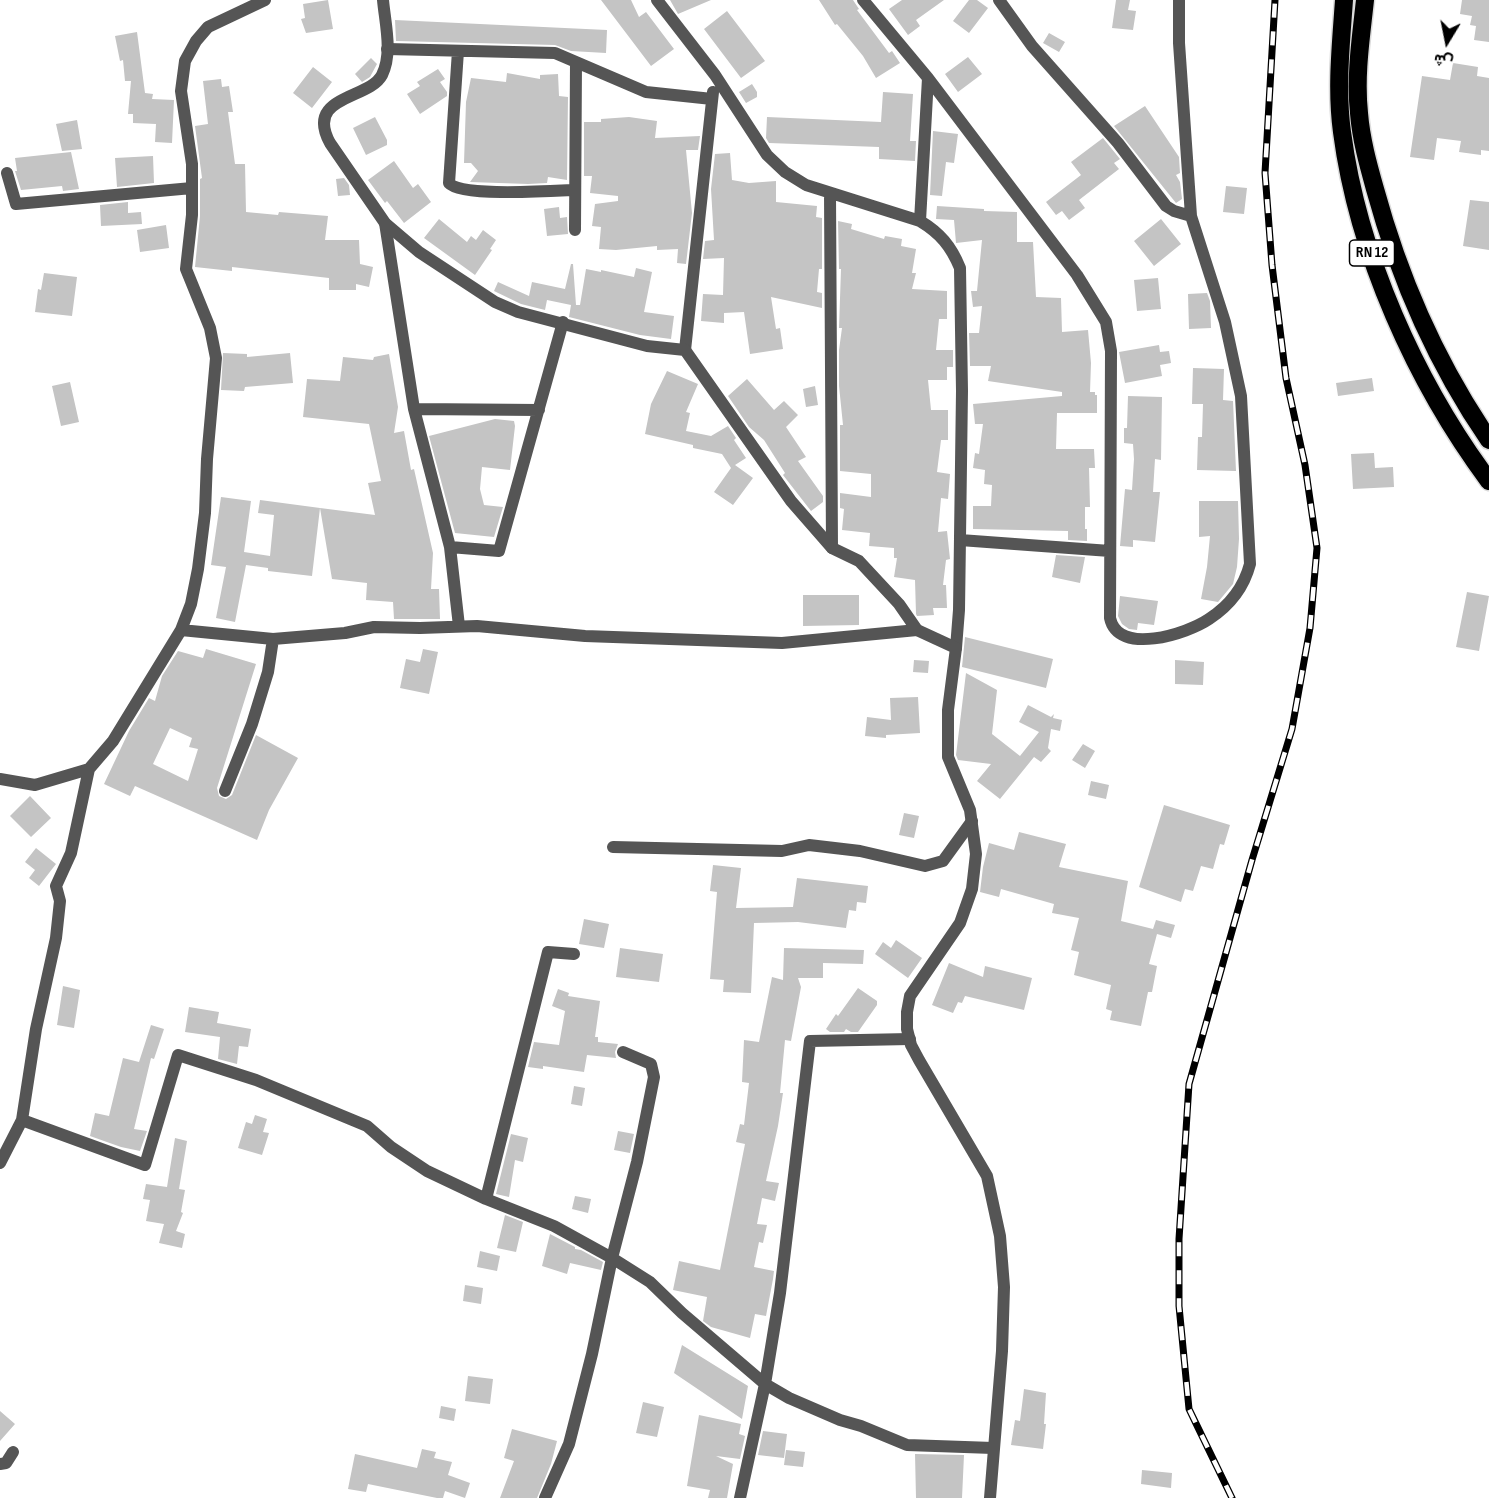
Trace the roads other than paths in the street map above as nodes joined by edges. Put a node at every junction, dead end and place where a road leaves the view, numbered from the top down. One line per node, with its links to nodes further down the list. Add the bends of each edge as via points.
1 (265, 0): 16 (street, via 208,27 185,61 182,91)
2 (383, 0): 9 (street)
3 (657, 0): 12 (street)
4 (863, 0): 13 (street)
5 (999, 0): 19 (street, via 1032,46 1118,143 1166,206)
6 (1179, 0): 19 (street)
7 (1344, 0): 28 (highway, RN 12, via 1338,75 1341,130 1352,195 1389,305 1439,406)
8 (1365, 0): 27 (highway, RN 12, via 1357,75 1359,114 1380,209 1405,281 1437,350 1456,390)
9 (387, 49): 10 (street); 21 (street, via 381,78 334,104 326,115 325,130)
10 (458, 51): 11 (street, via 555,53); 17 (street, via 449,183 452,187)
11 (576, 62): 14 (street, via 646,92); 17 (street)
12 (715, 75): 14 (street); 18 (street, via 767,155 806,185)
13 (928, 78): 20 (street); 32 (street, via 1077,275 1106,322 1111,351)
14 (712, 99): 24 (street)
15 (7, 173): 16 (street, via 16,204)
16 (192, 188): 34 (street, via 186,269 210,328 216,358 202,535 193,596)
17 (574, 190): 22 (street)
18 (830, 193): 20 (street); 31 (street)
19 (1191, 216): 32 (street, via 1225,322 1241,396 1250,552 1247,576 1235,596 1193,629 1173,636 1128,637 1116,631 1110,618)
20 (920, 221): 29 (street, via 945,240 960,268)
21 (385, 223): 23 (street, via 419,252 495,302 518,312); 25 (street)
22 (574, 230)
23 (563, 322): 24 (street, via 647,346); 26 (street)
24 (685, 350): 31 (street, via 791,501)
25 (414, 409): 26 (street); 30 (street)
26 (539, 410): 30 (street, via 499,551)
27 (1489, 440)
28 (1489, 481)
29 (960, 540): 32 (street); 37 (street)
30 (450, 546): 33 (street)
31 (832, 548): 35 (street, via 859,561)
32 (1110, 551)
33 (459, 626): 35 (street, via 585,636 782,643); 36 (street, via 374,627)
34 (181, 630): 36 (street); 38 (street, via 113,741)
35 (917, 630): 37 (street)
36 (273, 639): 40 (street, via 268,672)
37 (956, 648): 41 (street, via 948,710 948,757)
38 (89, 769): 39 (street, via 35,785); 46 (street, via 71,853 56,886 60,901 56,938)
39 (0, 779)
40 (225, 791)
41 (972, 821): 42 (street, via 943,861 925,866 809,844 782,850); 44 (street, via 976,854 972,889 960,923 910,996 906,1012)
42 (614, 847)
43 (574, 954): 48 (street, via 548,952)
44 (909, 1039): 50 (street, via 810,1041 780,1293); 51 (street, via 987,1176 1000,1236 1004,1287 1002,1351)
45 (624, 1052): 49 (street, via 651,1064 654,1077)
46 (22, 1120): 47 (street); 48 (street, via 146,1165 178,1055 256,1080 367,1126 427,1171)
47 (0, 1163)
48 (486, 1199): 49 (street, via 554,1226)
49 (612, 1258): 50 (street, via 650,1282); 54 (street, via 569,1444)
50 (765, 1384): 51 (street, via 840,1420 908,1445); 55 (street)
51 (993, 1448): 56 (street)
52 (13, 1452): 53 (street)
53 (0, 1464)
54 (545, 1498)
55 (740, 1498)
56 (990, 1498)

